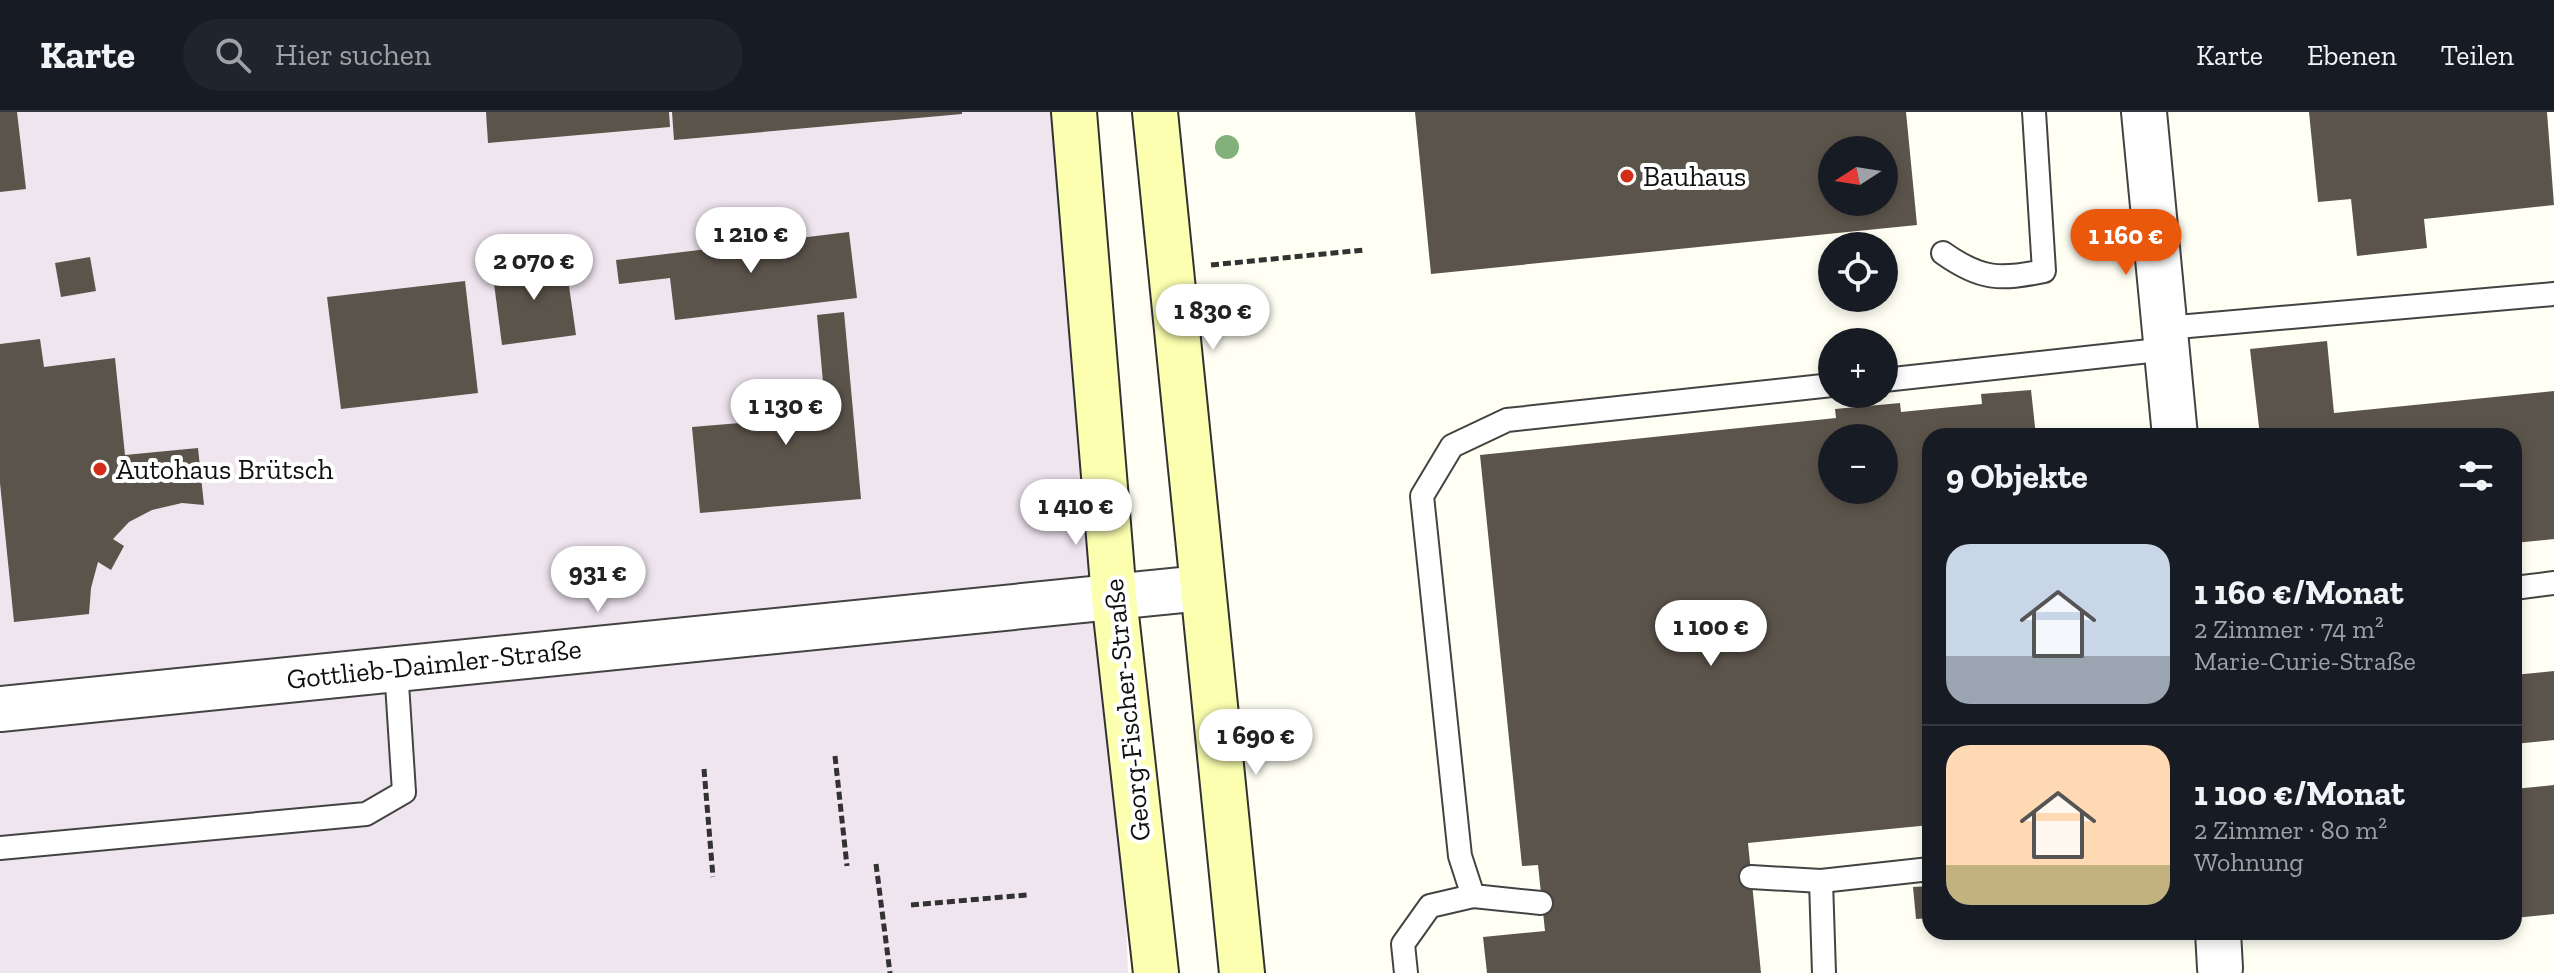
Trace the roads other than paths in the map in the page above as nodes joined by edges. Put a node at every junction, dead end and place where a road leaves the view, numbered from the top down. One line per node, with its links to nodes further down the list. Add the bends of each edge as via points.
1 (1074, 112): 14 (main road, Georg-Fischer-Straße)
2 (1155, 112): 13 (main road)
3 (2034, 112): 5 (lane, via 2044,271 2004,279 1969,271)
4 (2144, 112): 7 (street)
5 (1943, 253)
6 (2554, 294): 7 (lane)
7 (2167, 338): 8 (lane); 10 (street)
8 (1898, 378)
9 (1818, 387): 21 (lane, via 1507,420 1452,446 1422,496 1460,856)
10 (2174, 428)
11 (2554, 583): 12 (lane)
12 (2522, 587)
13 (1202, 588): 14 (street, Gottlieb-Daimler-Straße); 24 (main road)
14 (1114, 597): 15 (street, Gottlieb-Daimler-Straße); 23 (main road, Georg-Fischer-Straße)
15 (396, 668): 16 (street, Gottlieb-Daimler-Straße); 17 (lane, via 404,792 366,814)
16 (0, 709)
17 (0, 848)
18 (1922, 870): 20 (lane)
19 (1751, 877): 20 (lane)
20 (1821, 881): 26 (lane)
21 (1473, 896): 22 (lane); 25 (lane, via 1430,906 1403,944)
22 (1541, 903)
23 (1156, 973)
24 (1242, 973)
25 (1406, 973)
26 (1824, 973)

